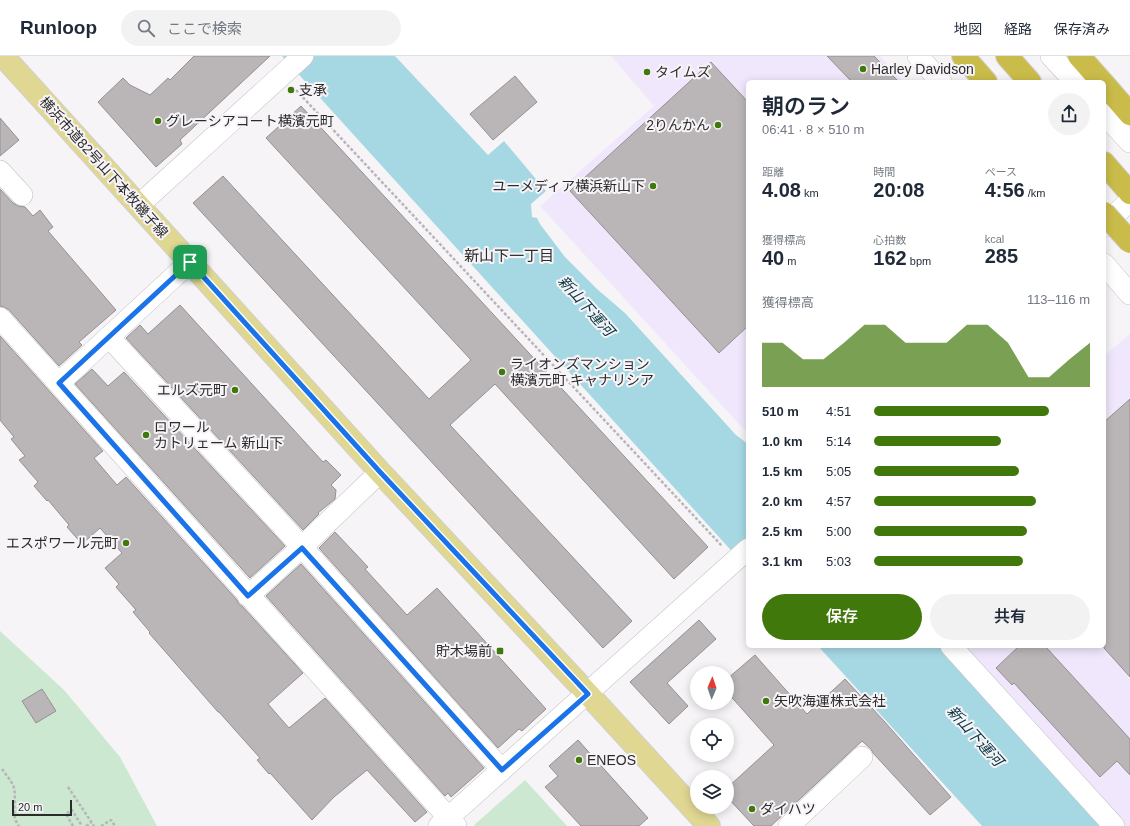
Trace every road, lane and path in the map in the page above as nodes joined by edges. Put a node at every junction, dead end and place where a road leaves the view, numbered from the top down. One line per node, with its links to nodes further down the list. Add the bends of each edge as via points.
1 (3, 56): 23 (main road, 横浜市道82号山下本牧磯子線)
2 (303, 56): 23 (street)
3 (918, 56): 8 (street)
4 (963, 56): 9 (highway)
5 (1007, 56): 10 (highway)
6 (1051, 56): 11 (street)
7 (1079, 56): 12 (highway)
8 (939, 80)
9 (984, 80)
10 (1028, 80)
11 (1073, 80)
12 (1100, 80)
13 (1106, 86): 15 (highway)
14 (298, 91): 34 (path)
15 (1130, 114)
16 (1106, 116): 17 (street)
17 (1130, 142)
18 (1106, 166): 20 (highway)
19 (0, 171): 21 (street)
20 (1130, 193)
21 (22, 195)
22 (1130, 200): 25 (street)
23 (139, 205): 27 (main road, 横浜市道82号山下本牧磯子線)
24 (1106, 215): 26 (highway, bridge)
25 (1106, 224)
26 (1130, 242)
27 (190, 262): 31 (street); 33 (main road, 横浜市道82号山下本牧磯子線)
28 (1106, 266): 29 (street)
29 (1130, 294)
30 (0, 318): 32 (street)
31 (108, 337): 32 (street); 35 (street)
32 (59, 383): 37 (street)
33 (380, 472): 35 (street); 39 (main road, 横浜市道82号山下本牧磯子線)
34 (718, 542)
35 (302, 548): 37 (street); 42 (street)
36 (745, 552): 39 (street)
37 (248, 596): 45 (street)
38 (953, 648): 55 (street)
39 (588, 694): 42 (street); 53 (main road, 横浜市道82号山下本牧磯子線)
40 (862, 757): 54 (street)
41 (2, 769): 46 (path, via 14,789 13,812)
42 (502, 770): 45 (street)
43 (68, 787): 44 (path)
44 (91, 822): 49 (path); 50 (path)
45 (448, 823)
46 (19, 826)
47 (73, 826): 48 (path, via 66,814 72,810)
48 (82, 826)
49 (86, 826)
50 (94, 826)
51 (101, 826): 52 (path, via 111,820)
52 (115, 826)
53 (709, 826)
54 (789, 826)
55 (1114, 826)

